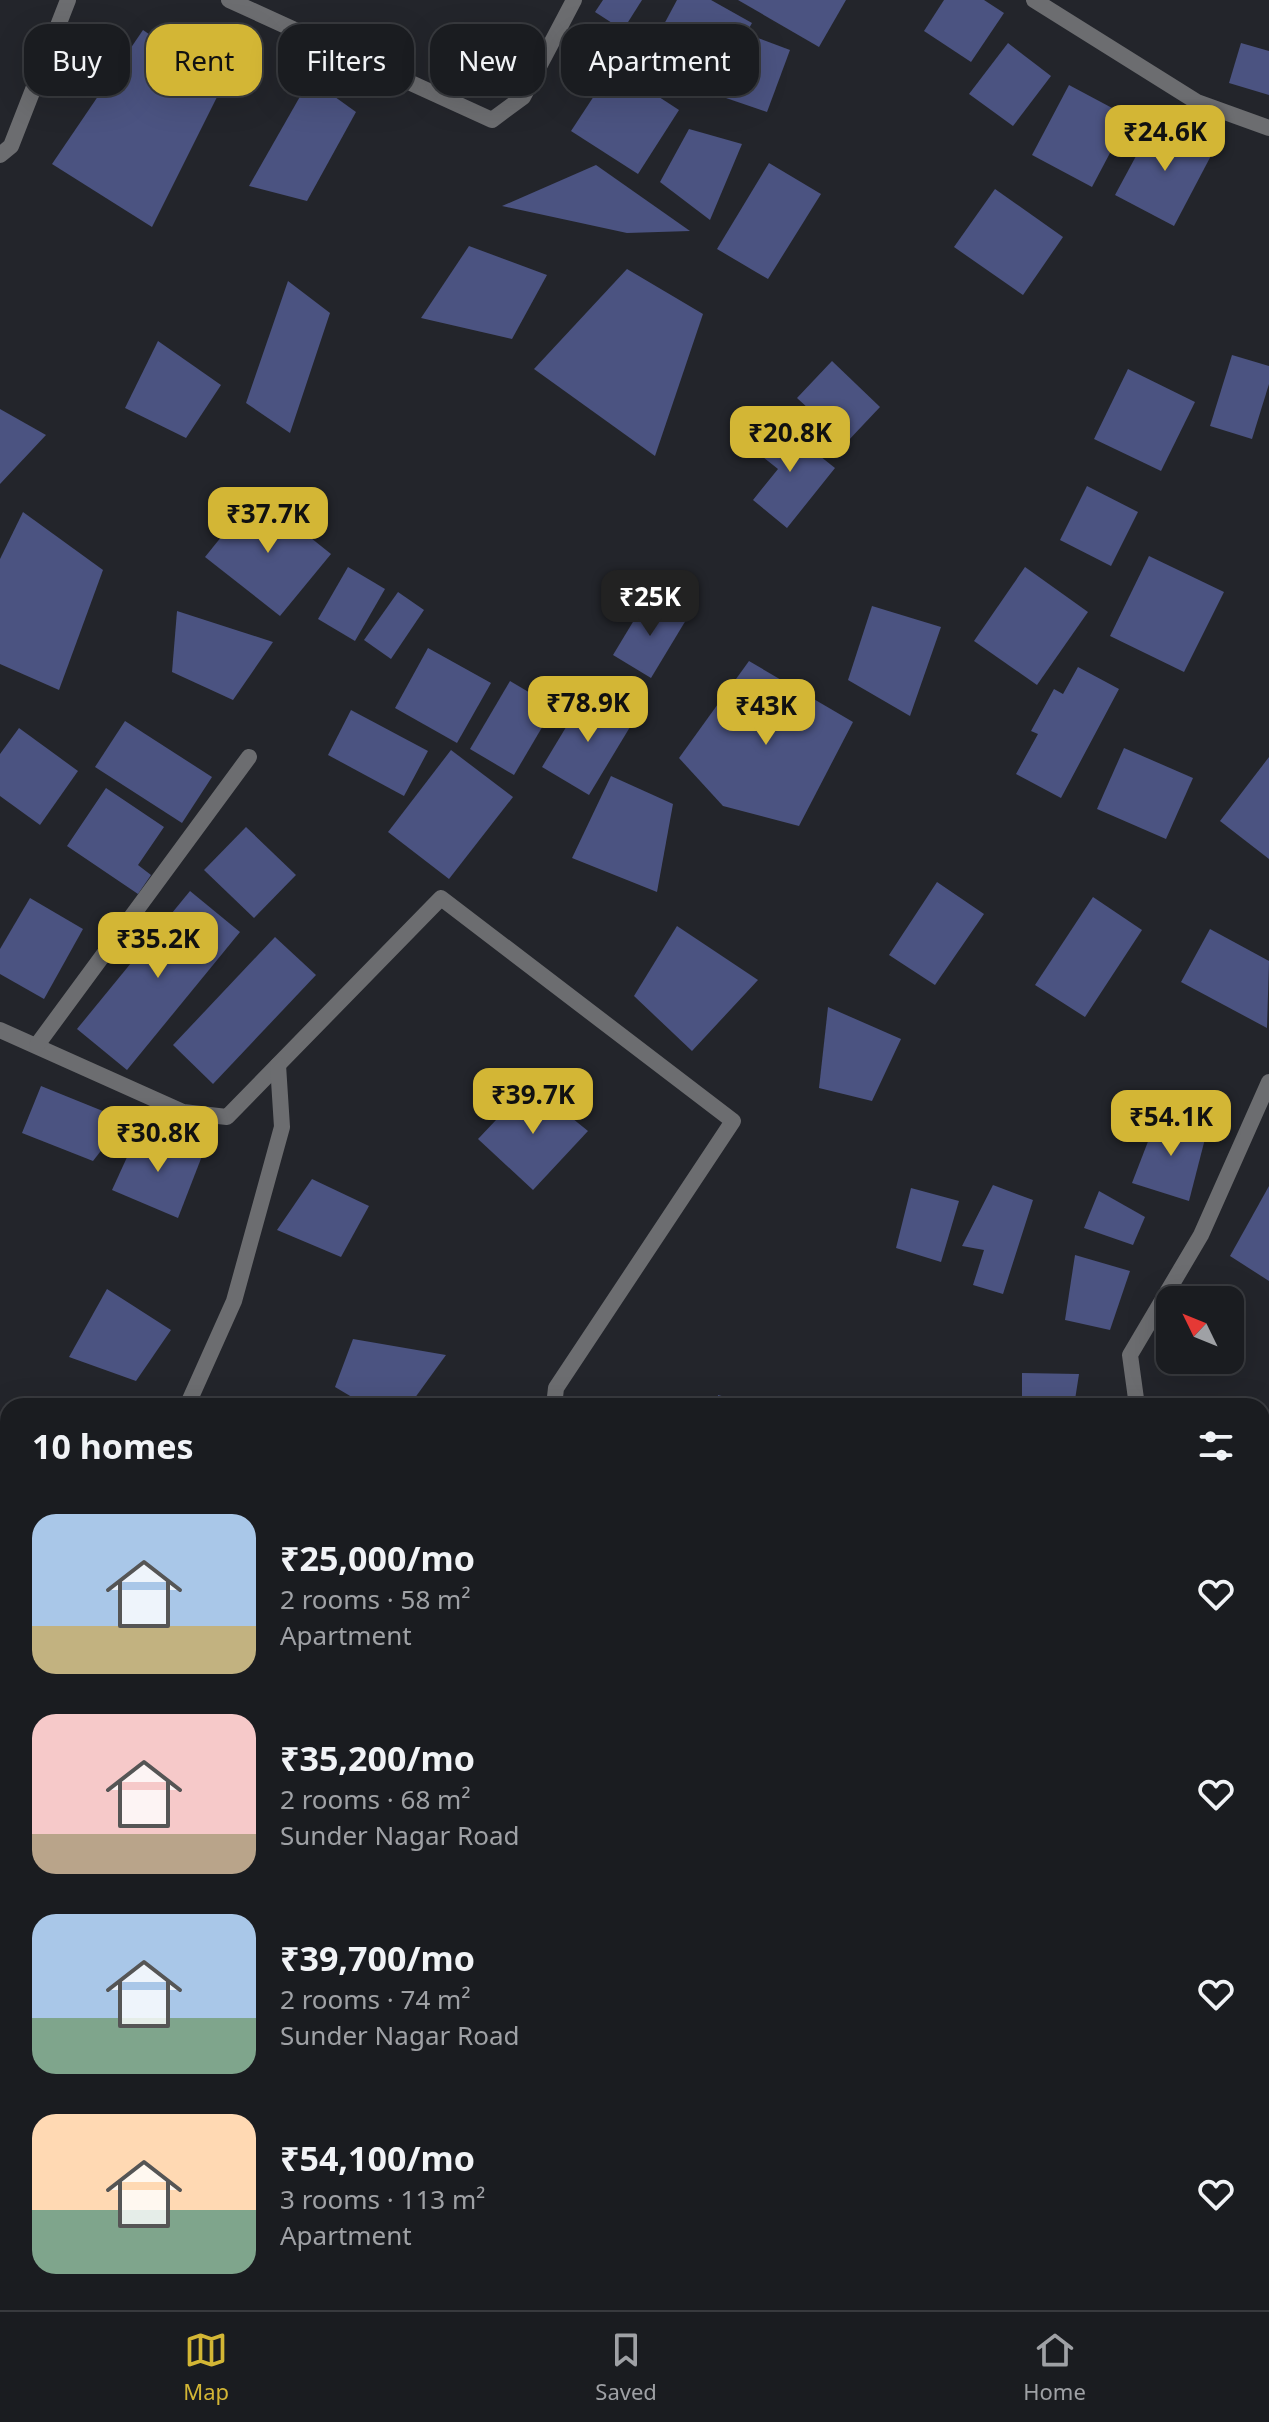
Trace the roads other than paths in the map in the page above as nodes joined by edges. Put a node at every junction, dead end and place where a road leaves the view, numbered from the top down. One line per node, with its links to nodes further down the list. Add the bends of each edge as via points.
1 (68, 0): 6 (street, via 11,146)
2 (229, 0): 3 (street, via 492,120 523,97)
3 (574, 0)
4 (1034, 0): 5 (street, via 1197,102)
5 (1269, 128)
6 (0, 155)
7 (249, 757): 9 (street)
8 (0, 1030): 9 (street)
9 (37, 1045): 10 (street, via 183,1112 227,1117)
10 (278, 1065): 12 (street, via 282,1127 234,1301); 13 (street, via 441,898 733,1121 556,1388)
11 (1269, 1082): 14 (street, via 1201,1235 1130,1355)
12 (191, 1398)
13 (555, 1398)
14 (1136, 1398)

